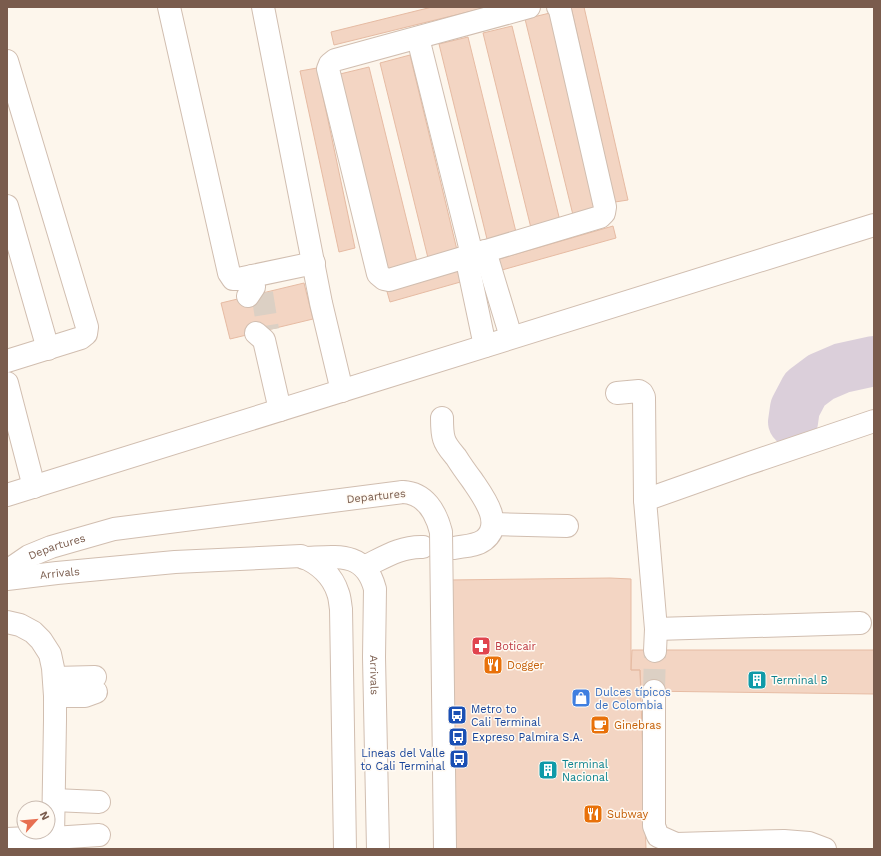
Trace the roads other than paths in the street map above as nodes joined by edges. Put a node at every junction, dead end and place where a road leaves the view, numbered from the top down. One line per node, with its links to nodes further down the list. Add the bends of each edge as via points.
1 (169, 7): 10 (street, via 229,273 233,279 254,288)
2 (263, 7): 10 (street)
3 (529, 7): 5 (street)
4 (558, 7): 9 (street, via 605,207 604,213 600,217)
5 (418, 38): 9 (street); 9 (street, via 335,60 328,69 378,274 388,280)
6 (7, 61): 14 (street, via 87,328 86,334 81,338)
7 (7, 206): 14 (street)
8 (874, 225): 12 (street)
9 (474, 254): 12 (street); 13 (street)
10 (314, 263): 17 (street)
11 (263, 334): 19 (street)
12 (511, 337): 13 (street)
13 (485, 346): 17 (street)
14 (48, 348): 15 (street)
15 (7, 361)
16 (7, 383): 22 (street)
17 (342, 391): 19 (street)
18 (617, 393): 24 (street, via 639,391 644,397)
19 (280, 410): 22 (street)
20 (442, 418): 25 (street, via 444,439 486,501)
21 (874, 421): 24 (street)
22 (34, 487): 23 (street)
23 (7, 495)
24 (645, 500): 35 (street)
25 (493, 524): 26 (street); 28 (street, via 484,540)
26 (567, 526)
27 (423, 547): 30 (street, via 400,550)
28 (454, 548)
29 (304, 558): 30 (street, Arrivals, via 342,557 354,560); 32 (street, Arrivals, via 300,556 175,562); 46 (street, Arrivals, via 323,568 334,582 339,594)
30 (364, 567): 47 (street, Arrivals, via 375,588)
31 (7, 570): 48 (street, Departures, bridge, via 29,556 51,547 114,529 403,492 417,495 435,514 441,532)
32 (7, 579)
33 (7, 622): 38 (street, via 20,625 41,640 50,654 54,668)
34 (860, 623): 35 (street)
35 (656, 629): 36 (street)
36 (655, 650)
37 (95, 684): 38 (street, via 85,696)
38 (54, 687): 40 (street)
39 (654, 690): 49 (street, via 654,826 658,836 676,844 784,841 809,843)
40 (54, 800)
41 (56, 800): 42 (street)
42 (99, 802)
43 (99, 835): 45 (street)
44 (7, 839): 45 (street, via 30,838)
45 (53, 844)
46 (345, 849)
47 (378, 849)
48 (445, 849)
49 (825, 849)

